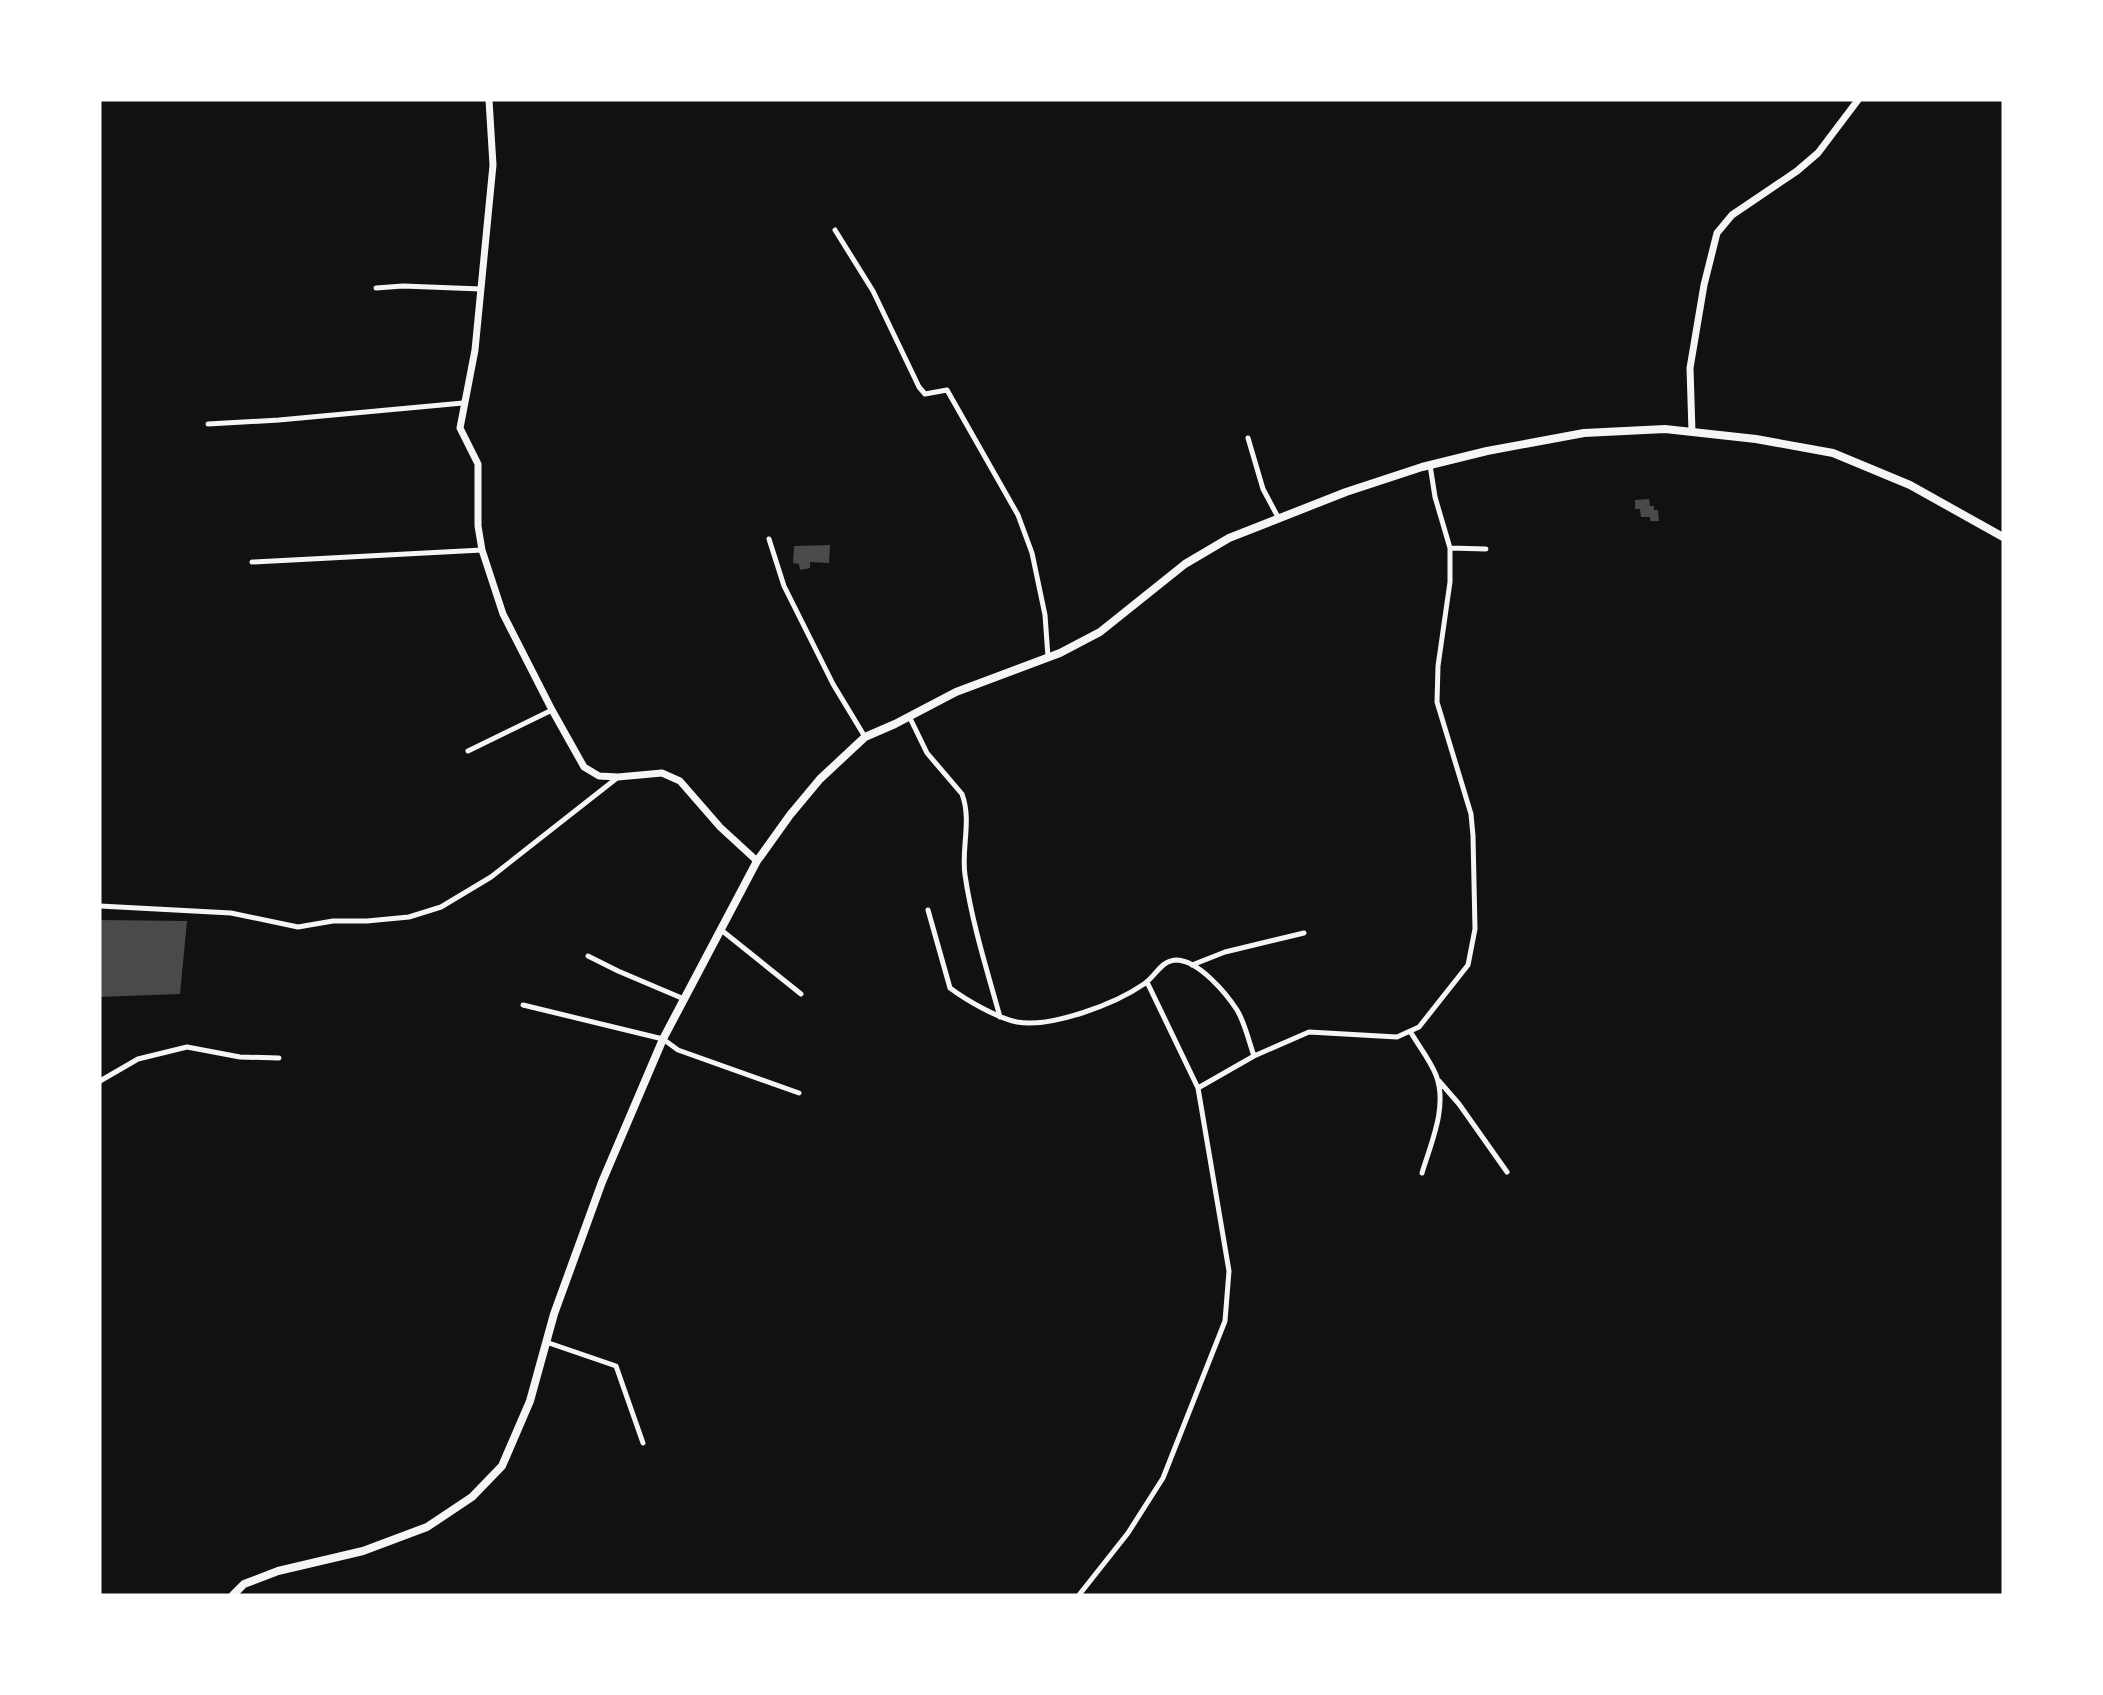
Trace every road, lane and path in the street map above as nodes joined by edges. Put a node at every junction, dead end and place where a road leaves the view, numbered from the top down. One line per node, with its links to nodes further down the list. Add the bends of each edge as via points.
1 (489, 100): 5 (street, via 493,165)
2 (1858, 100): 8 (street, via 1818,153 1732,215 1717,233 1690,368)
3 (835, 230): 18 (street, via 873,291 919,387 926,394 947,390 1018,515 1032,553)
4 (376, 288): 5 (street)
5 (481, 289): 6 (street, via 475,350)
6 (463, 403): 7 (street); 16 (street, via 460,428 478,464)
7 (208, 424)
8 (1692, 432): 10 (main road, via 1584,433); 12 (main road, via 1833,453 1910,485)
9 (1248, 438): 11 (street, via 1263,489)
10 (1430, 466): 11 (main road); 14 (street)
11 (1279, 519): 18 (main road, via 1229,538 1185,564 1100,632)
12 (2003, 537)
13 (769, 539): 21 (street, via 785,586)
14 (1450, 548): 15 (street); 36 (street, via 1437,702 1471,814 1475,929 1468,965 1419,1027)
15 (1486, 549)
16 (482, 550): 17 (street); 19 (street, via 503,614)
17 (252, 562)
18 (1048, 657): 20 (main road, via 956,692)
19 (552, 710): 22 (street); 23 (street, via 584,766 598,776)
20 (909, 716): 21 (main road); 35 (street, via 927,753 965,803 965,874)
21 (865, 737): 24 (main road, via 820,779)
22 (468, 751)
23 (618, 777): 24 (street, via 662,773 680,781); 25 (street, via 491,877 441,906 409,917 298,927 231,913)
24 (757, 861): 27 (main road)
25 (100, 906)
26 (928, 909): 35 (street, via 950,988)
27 (720, 929): 32 (street); 33 (main road)
28 (1304, 933): 30 (street, via 1224,952)
29 (588, 956): 33 (street)
30 (1192, 965): 31 (street, via 1178,960 1163,963); 38 (street, via 1202,969 1238,1011)
31 (1147, 982): 35 (street, via 1070,1015 1028,1023); 42 (street)
32 (801, 994)
33 (684, 999): 37 (main road)
34 (523, 1005): 37 (street)
35 (1000, 1017)
36 (1410, 1031): 38 (street, via 1397,1037 1309,1032); 40 (street)
37 (663, 1039): 43 (street, via 678,1050); 46 (main road, via 602,1182)
38 (1254, 1056): 42 (street)
39 (279, 1058): 41 (street, via 240,1057 187,1047 138,1059)
40 (1437, 1079): 44 (street); 45 (street, via 1439,1114)
41 (100, 1081)
42 (1198, 1088): 49 (street, via 1229,1271 1225,1321 1163,1478 1128,1533)
43 (799, 1093)
44 (1507, 1172)
45 (1422, 1173)
46 (546, 1342): 47 (street, via 616,1366); 48 (main road, via 530,1401 502,1466 472,1497 427,1527 363,1551 278,1571 244,1584)
47 (643, 1443)
48 (233, 1595)
49 (1079, 1595)

